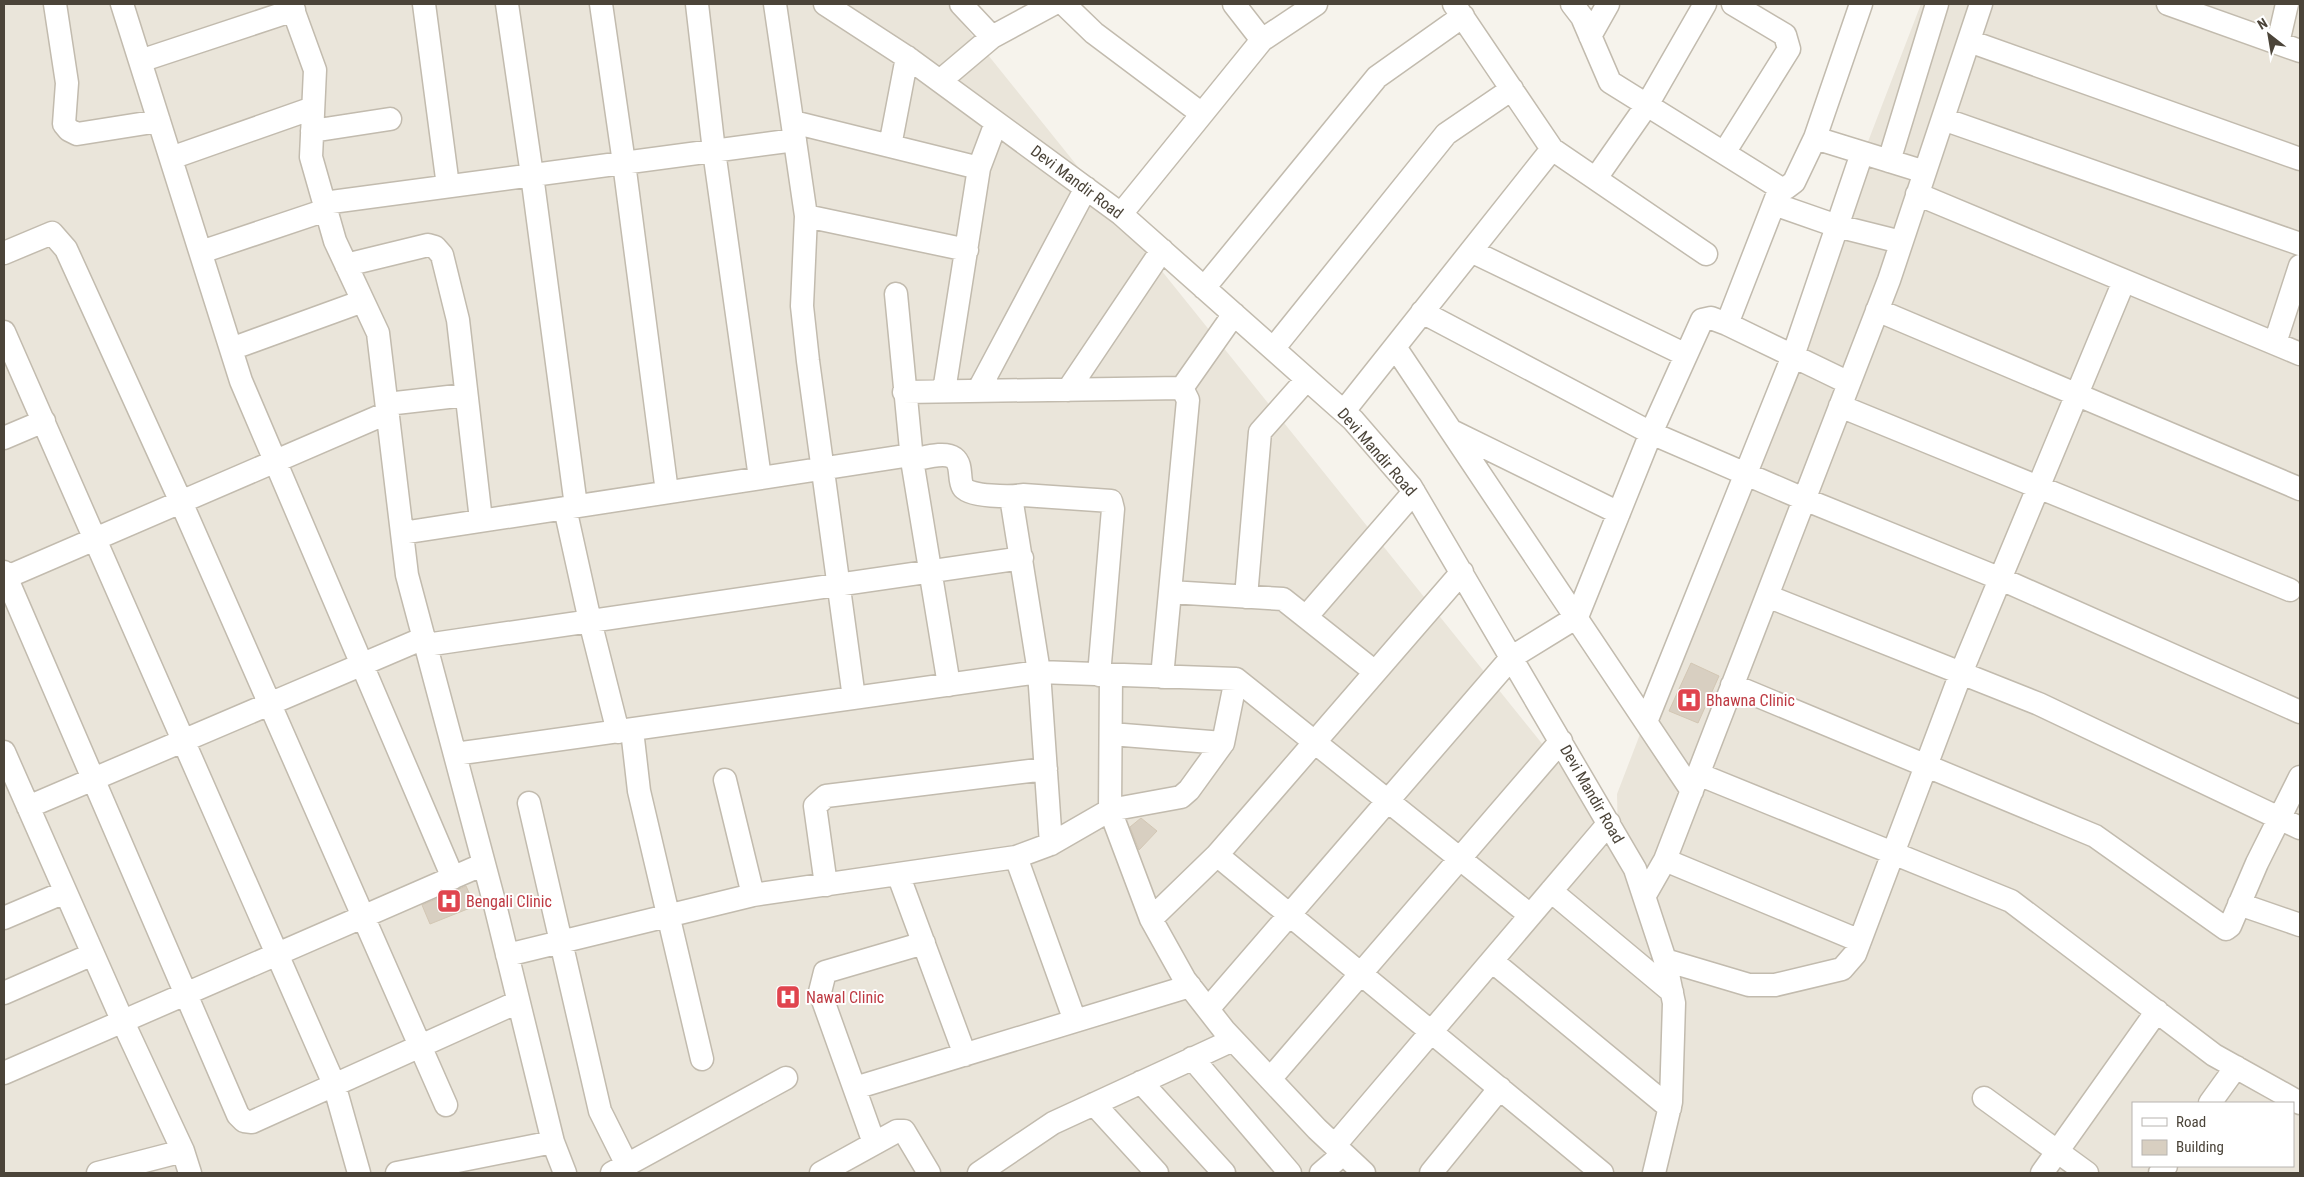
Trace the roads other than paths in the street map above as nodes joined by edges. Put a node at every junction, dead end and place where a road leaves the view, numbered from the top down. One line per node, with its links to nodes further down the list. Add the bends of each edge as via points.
1 (55, 4): 40 (street, via 67,83 64,124 69,130 77,134)
2 (122, 4): 32 (street)
3 (424, 4): 58 (street)
4 (507, 4): 56 (street)
5 (601, 4): 53 (street)
6 (697, 4): 47 (street)
7 (775, 4): 43 (street)
8 (825, 4): 31 (street, Devi Mandir Road)
9 (961, 4): 26 (street)
10 (1054, 4): 26 (street)
11 (1064, 4): 37 (street, via 1094,33)
12 (1234, 4): 27 (street)
13 (1316, 4): 27 (street)
14 (1572, 4): 25 (street)
15 (1608, 4): 25 (street)
16 (1706, 4): 35 (street)
17 (1733, 4): 48 (street, via 1784,35 1789,49)
18 (1861, 4): 44 (street)
19 (1937, 4): 52 (street)
20 (1981, 4): 28 (street)
21 (2168, 4): 29 (street)
22 (2288, 4): 29 (street)
23 (293, 7): 32 (street); 36 (street, via 315,70)
24 (1459, 10): 34 (street); 77 (street, via 1377,77)
25 (1590, 36): 35 (street, via 1610,82)
26 (992, 38): 33 (street)
27 (1262, 40): 37 (street)
28 (1968, 42): 39 (street); 51 (street)
29 (2278, 43): 30 (street)
30 (2300, 51)
31 (907, 57): 33 (street, Devi Mandir Road); 45 (street)
32 (140, 61): 40 (street)
33 (940, 81): 41 (street, Devi Mandir Road)
34 (1512, 89): 46 (street); 88 (street, via 1446,134)
35 (1647, 105): 48 (street); 57 (street)
36 (313, 108): 42 (street); 50 (street)
37 (1202, 114): 63 (street)
38 (390, 119): 42 (street)
39 (1943, 119): 55 (street); 67 (street)
40 (159, 121): 50 (street)
41 (996, 123): 54 (street); 59 (street, Devi Mandir Road)
42 (312, 131): 62 (street, via 311,157)
43 (794, 131): 45 (street); 47 (street); 64 (street)
44 (1815, 138): 49 (street); 61 (street, via 1794,182)
45 (890, 146): 54 (street)
46 (1552, 148): 57 (street); 70 (street)
47 (714, 151): 53 (street); 112 (street)
48 (1724, 153): 61 (street)
49 (1862, 153): 52 (street); 65 (street)
50 (171, 158): 71 (street)
51 (2300, 160)
52 (1889, 161): 55 (street)
53 (624, 163): 56 (street); 115 (street)
54 (980, 168): 68 (street)
55 (1925, 172): 60 (street)
56 (532, 175): 58 (street); 120 (street)
57 (1596, 178): 73 (street)
58 (448, 186): 62 (street)
59 (1086, 188): 63 (street, Devi Mandir Road); 96 (street)
60 (1917, 194): 66 (street); 76 (street)
61 (1777, 196): 65 (street); 83 (street)
62 (325, 206): 71 (street); 74 (street, via 334,241)
63 (1121, 214): 69 (street, Devi Mandir Road)
64 (806, 216): 68 (street); 110 (street, via 802,306)
65 (1837, 226): 66 (street); 91 (street)
66 (1902, 242): 80 (street)
67 (2300, 244)
68 (967, 250): 98 (street)
69 (1162, 250): 77 (street, Devi Mandir Road); 95 (street)
70 (1471, 251): 81 (street); 90 (street)
71 (200, 252): 87 (street)
72 (4, 253): 119 (street, via 44,234 52,233 60,239)
73 (1706, 254)
74 (346, 265): 79 (street); 99 (street, via 428,245 435,247 442,255 458,320)
75 (2300, 266): 85 (street)
76 (2124, 281): 85 (street); 100 (street)
77 (1204, 288): 82 (street, Devi Mandir Road)
78 (896, 294): 97 (street)
79 (363, 302): 87 (street); 102 (street, via 378,333)
80 (1877, 310): 93 (street); 100 (street)
81 (1422, 312): 86 (street); 106 (street)
82 (1234, 314): 88 (street, Devi Mandir Road); 94 (street)
83 (1727, 324): 90 (street, via 1711,318 1702,320); 91 (street)
84 (4, 332): 104 (street)
85 (2275, 343): 89 (street)
86 (1395, 346): 103 (street); 105 (street)
87 (231, 349): 109 (street)
88 (1273, 349): 92 (street, Devi Mandir Road)
89 (2300, 354)
90 (1686, 355): 106 (street)
91 (1793, 356): 93 (street); 111 (street)
92 (1307, 379): 103 (street, Devi Mandir Road); 134 (street, via 1260,432)
93 (1849, 383): 101 (street)
94 (1182, 388): 95 (street); 132 (street, via 1188,400)
95 (1068, 390): 96 (street)
96 (978, 391): 98 (street)
97 (904, 392): 98 (street); 108 (street)
98 (944, 392)
99 (466, 395): 102 (street); 122 (street)
100 (2077, 395): 113 (street); 114 (street)
101 (1840, 406): 113 (street); 118 (street)
102 (387, 409): 109 (street); 123 (street)
103 (1344, 411): 116 (street, Devi Mandir Road)
104 (44, 420): 107 (street); 124 (street)
105 (1452, 431): 121 (street); 136 (street)
106 (1651, 433): 111 (street); 121 (street)
107 (4, 438)
108 (912, 457): 110 (street); 117 (street, via 945,455 953,458 958,462 962,487 968,492); 126 (street)
109 (275, 461): 119 (street); 140 (street)
110 (822, 468): 112 (street); 130 (street)
111 (1746, 474): 118 (street); 152 (street)
112 (760, 478): 115 (street)
113 (2039, 488): 129 (street); 131 (street)
114 (2300, 489)
115 (667, 492): 120 (street)
116 (1414, 492): 127 (street, Devi Mandir Road); 135 (street)
117 (1011, 497): 125 (street); 144 (street, via 1111,501)
118 (1804, 499): 129 (street); 133 (street)
119 (181, 502): 124 (street); 150 (street)
120 (571, 507): 122 (street); 137 (street)
121 (1619, 513): 136 (street)
122 (481, 520): 123 (street)
123 (402, 533): 138 (street, via 407,575)
124 (96, 539): 128 (street); 155 (street)
125 (1022, 558): 126 (street); 141 (street)
126 (930, 572): 130 (street); 147 (street)
127 (1462, 572): 139 (street, Devi Mandir Road); 142 (street)
128 (5, 575): 164 (street)
129 (2001, 579): 143 (street); 151 (street)
130 (839, 586): 137 (street); 149 (street)
131 (2290, 590)
132 (1170, 592): 134 (street); 145 (street)
133 (1767, 596): 143 (street); 148 (street)
134 (1246, 597): 135 (street, via 1283,599)
135 (1306, 617): 142 (street)
136 (1577, 618): 139 (street); 152 (street)
137 (590, 621): 138 (street); 153 (street)
138 (425, 641): 140 (street); 160 (street)
139 (1512, 657): 157 (street, Devi Mandir Road); 167 (street)
140 (362, 664): 150 (street); 182 (street)
141 (1039, 672): 144 (street); 147 (street); 162 (street)
142 (1375, 672): 156 (street)
143 (1961, 673): 161 (street); 171 (street, via 2039,704)
144 (1105, 675): 145 (street); 154 (street)
145 (1162, 677): 146 (street)
146 (1236, 679): 156 (street); 158 (street)
147 (950, 685): 149 (street)
148 (1732, 685): 161 (street); 166 (street)
149 (854, 698): 153 (street)
150 (270, 704): 155 (street); 191 (street)
151 (2300, 712)
152 (1646, 722): 166 (street)
153 (625, 731): 160 (street); 192 (street)
154 (1111, 734): 158 (street); 170 (street)
155 (184, 741): 164 (street); 200 (street)
156 (1314, 742): 167 (street); 176 (street)
157 (1561, 742): 172 (street, Devi Mandir Road); 178 (street)
158 (1223, 743): 170 (street, via 1181,797)
159 (4, 752): 169 (street)
160 (455, 754): 180 (street)
161 (1926, 764): 175 (street); 188 (street, via 2095,836 2221,928 2230,926)
162 (1046, 769): 174 (street); 183 (street, via 826,796 815,806)
163 (2300, 777): 171 (street)
164 (93, 780): 169 (street); 208 (street)
165 (725, 780): 186 (street)
166 (1695, 783): 175 (street); 179 (street)
167 (1388, 801): 178 (street); 189 (street)
168 (529, 803): 196 (street)
169 (28, 807): 185 (street)
170 (1110, 810): 174 (street); 194 (street)
171 (2280, 818): 173 (street); 188 (street)
172 (1609, 823): 184 (street); 187 (street, Devi Mandir Road)
173 (2300, 828)
174 (1051, 844): 177 (street)
175 (1893, 853): 197 (street); 211 (street, via 2011,901)
176 (1217, 855): 189 (street); 194 (street)
177 (1016, 857): 181 (street); 212 (street)
178 (1460, 859): 190 (street); 204 (street)
179 (1665, 860): 187 (street); 197 (street)
180 (484, 864): 182 (street); 201 (street)
181 (898, 874): 183 (street); 198 (street)
182 (453, 878): 191 (street)
183 (826, 885): 186 (street)
184 (1550, 891): 190 (street); 206 (street)
185 (65, 892): 193 (street); 199 (street)
186 (754, 895): 192 (street)
187 (1646, 895): 202 (street, Devi Mandir Road)
188 (2239, 904): 195 (street)
189 (1290, 915): 204 (street); 210 (street)
190 (1530, 915): 203 (street)
191 (365, 916): 200 (street); 216 (street)
192 (669, 916): 196 (street); 219 (street)
193 (4, 918)
194 (1151, 919): 205 (street)
195 (2300, 925)
196 (562, 941): 201 (street); 239 (street, via 600,1111)
197 (1860, 941): 202 (street, via 1855,954 1842,969 1775,985 1749,985)
198 (924, 943): 217 (street); 226 (street, via 825,972 820,992)
199 (93, 954): 207 (street); 213 (street)
200 (277, 955): 208 (street); 225 (street)
201 (507, 955): 209 (street)
202 (1665, 960): 206 (street, Devi Mandir Road)
203 (1492, 961): 214 (street); 233 (street)
204 (1362, 974): 214 (street); 223 (street)
205 (1190, 986): 210 (street); 212 (street)
206 (1672, 992): 233 (street, Devi Mandir Road)
207 (4, 993)
208 (185, 995): 213 (street); 225 (street, via 238,1115 244,1121 252,1122)
209 (518, 1002): 216 (street); 234 (street)
210 (1208, 1009): 215 (street)
211 (2157, 1011): 220 (street); 237 (street)
212 (1075, 1021): 217 (street)
213 (123, 1022): 221 (street); 238 (street)
214 (1432, 1031): 227 (street); 236 (street)
215 (1234, 1040): 218 (street); 223 (street)
216 (420, 1045): 225 (street); 232 (street)
217 (964, 1055): 226 (street)
218 (1192, 1058): 224 (street); 251 (street)
219 (702, 1059)
220 (2236, 1068): 229 (street); 230 (street)
221 (4, 1073)
222 (786, 1078): 239 (street)
223 (1270, 1080): 236 (street)
224 (1141, 1082): 231 (street); 250 (street)
225 (334, 1084): 243 (street)
226 (855, 1088): 235 (street)
227 (1500, 1088): 240 (street); 254 (street)
228 (1984, 1098): 237 (street)
229 (2211, 1102)
230 (2300, 1103)
231 (1094, 1104): 248 (street, via 1053,1123); 249 (street)
232 (446, 1105)
233 (1670, 1108): 255 (street, Devi Mandir Road)
234 (553, 1142): 244 (street); 245 (street)
235 (874, 1143): 246 (street); 247 (street, via 897,1131 904,1131)
236 (1339, 1150): 252 (street); 253 (street)
237 (2058, 1151): 256 (street); 257 (street)
238 (183, 1152): 241 (street); 242 (street)
239 (620, 1169)
240 (1589, 1169)
241 (98, 1173)
242 (190, 1173)
243 (358, 1173)
244 (397, 1173)
245 (565, 1173)
246 (821, 1173)
247 (929, 1173)
248 (979, 1173)
249 (1155, 1173)
250 (1224, 1173)
251 (1290, 1173)
252 (1321, 1173)
253 (1364, 1173)
254 (1431, 1173)
255 (1654, 1173)
256 (2042, 1173)
257 (2087, 1173)

